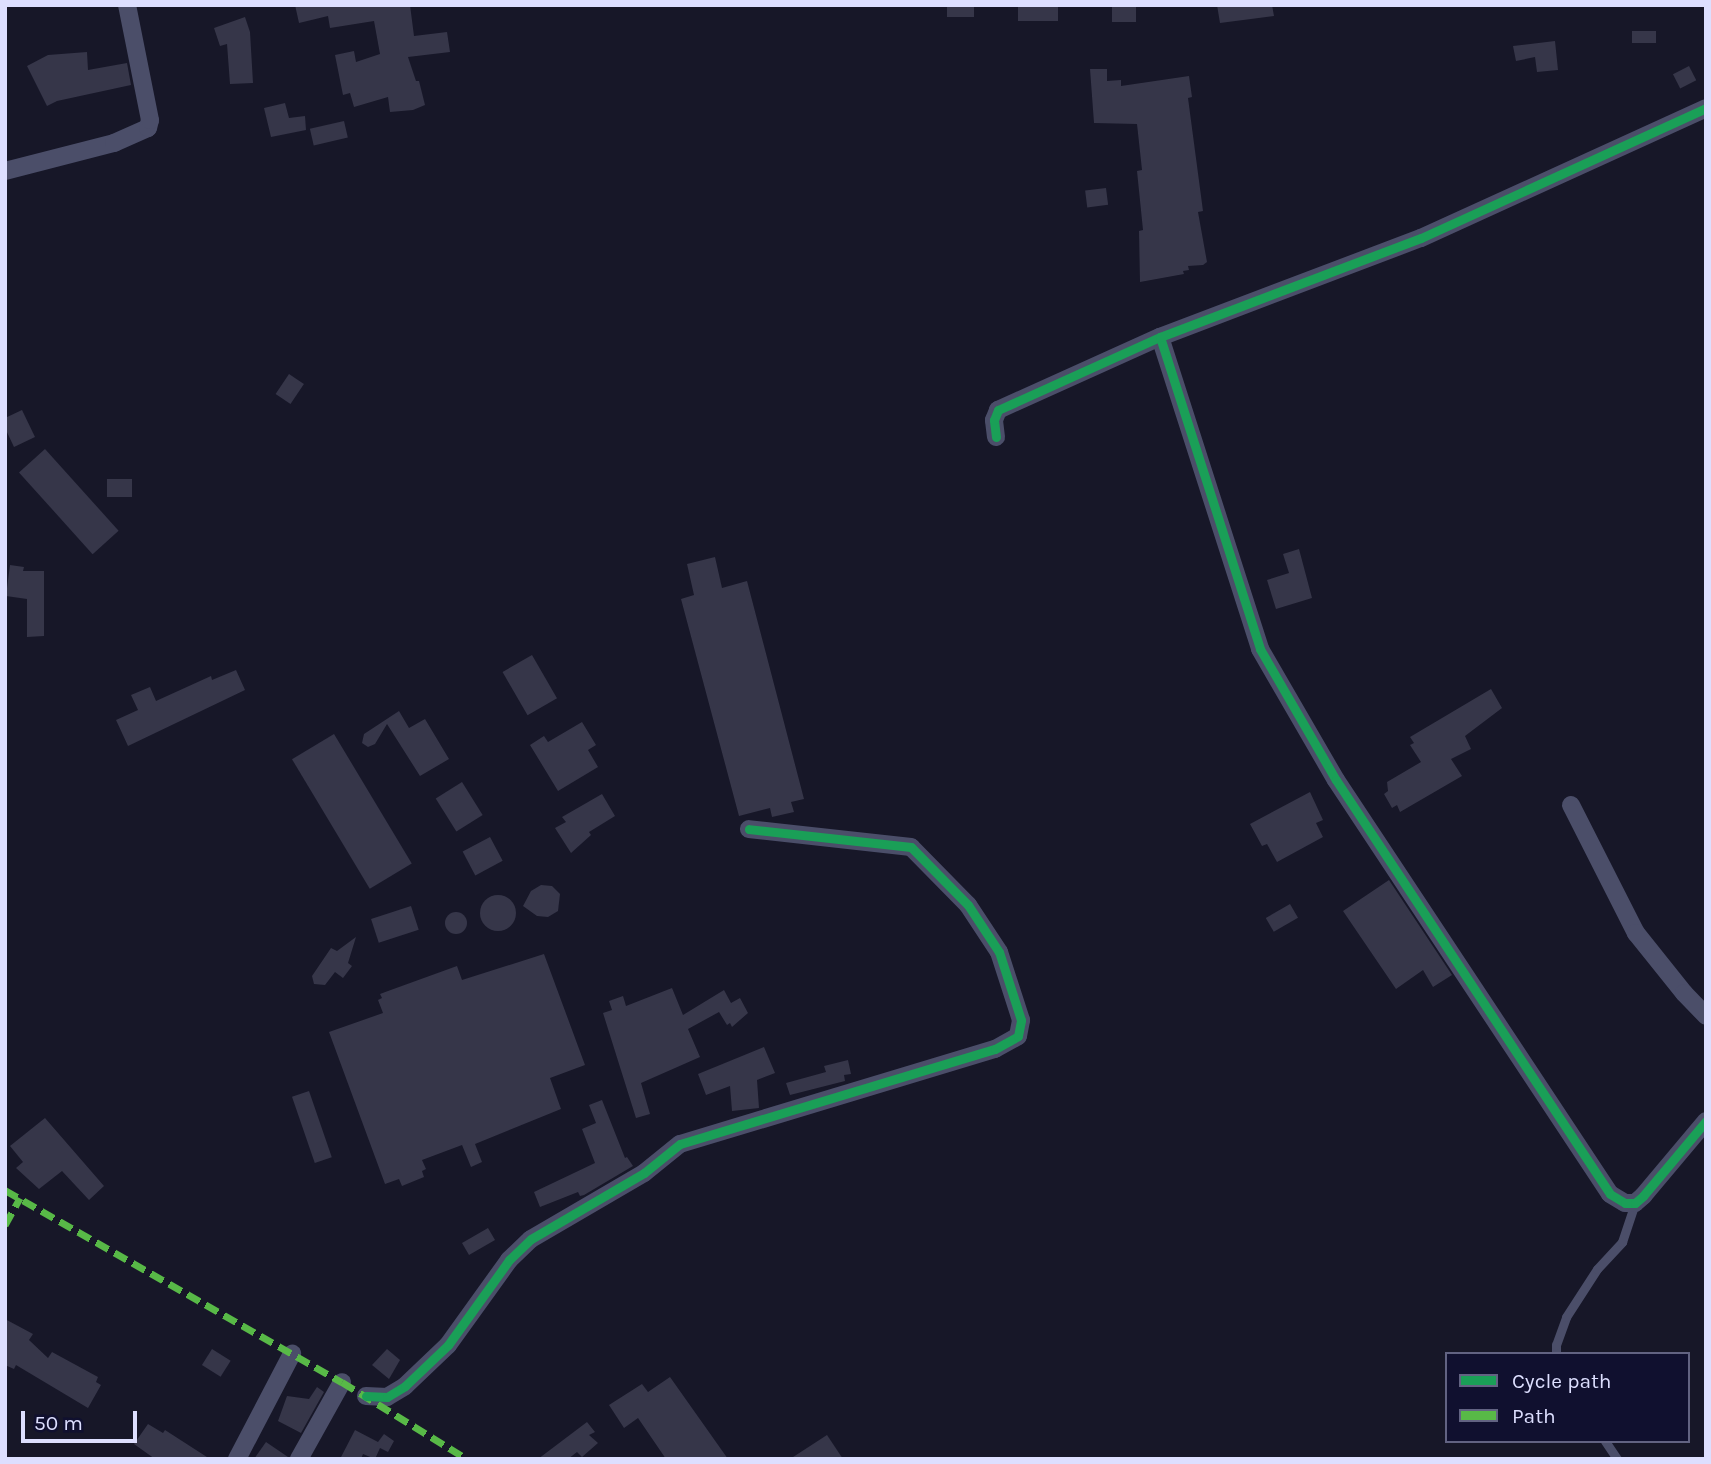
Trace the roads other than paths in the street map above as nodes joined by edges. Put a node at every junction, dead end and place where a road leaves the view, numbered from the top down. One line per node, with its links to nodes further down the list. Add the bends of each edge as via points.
1 (127, 5): 3 (street, via 148,128 114,143)
2 (1706, 108): 4 (street, via 1421,238)
3 (5, 171)
4 (1160, 337): 5 (street, via 998,410); 10 (street, via 1260,649 1336,780 1610,1194)
5 (996, 437)
6 (1571, 805): 8 (street, via 1636,933)
7 (749, 829): 14 (street, via 911,847 968,905 999,951 1021,1020 1018,1036 995,1049 680,1144 644,1173 531,1239 509,1260 447,1345 405,1386 387,1397)
8 (1706, 1016)
9 (1706, 1121): 10 (street)
10 (1635, 1203): 11 (lane, via 1622,1242 1597,1269 1566,1317)
11 (1556, 1352)
12 (292, 1354): 16 (street)
13 (342, 1381): 17 (street)
14 (366, 1396)
15 (1606, 1443): 18 (lane)
16 (237, 1459)
17 (299, 1459)
18 (1617, 1459)

